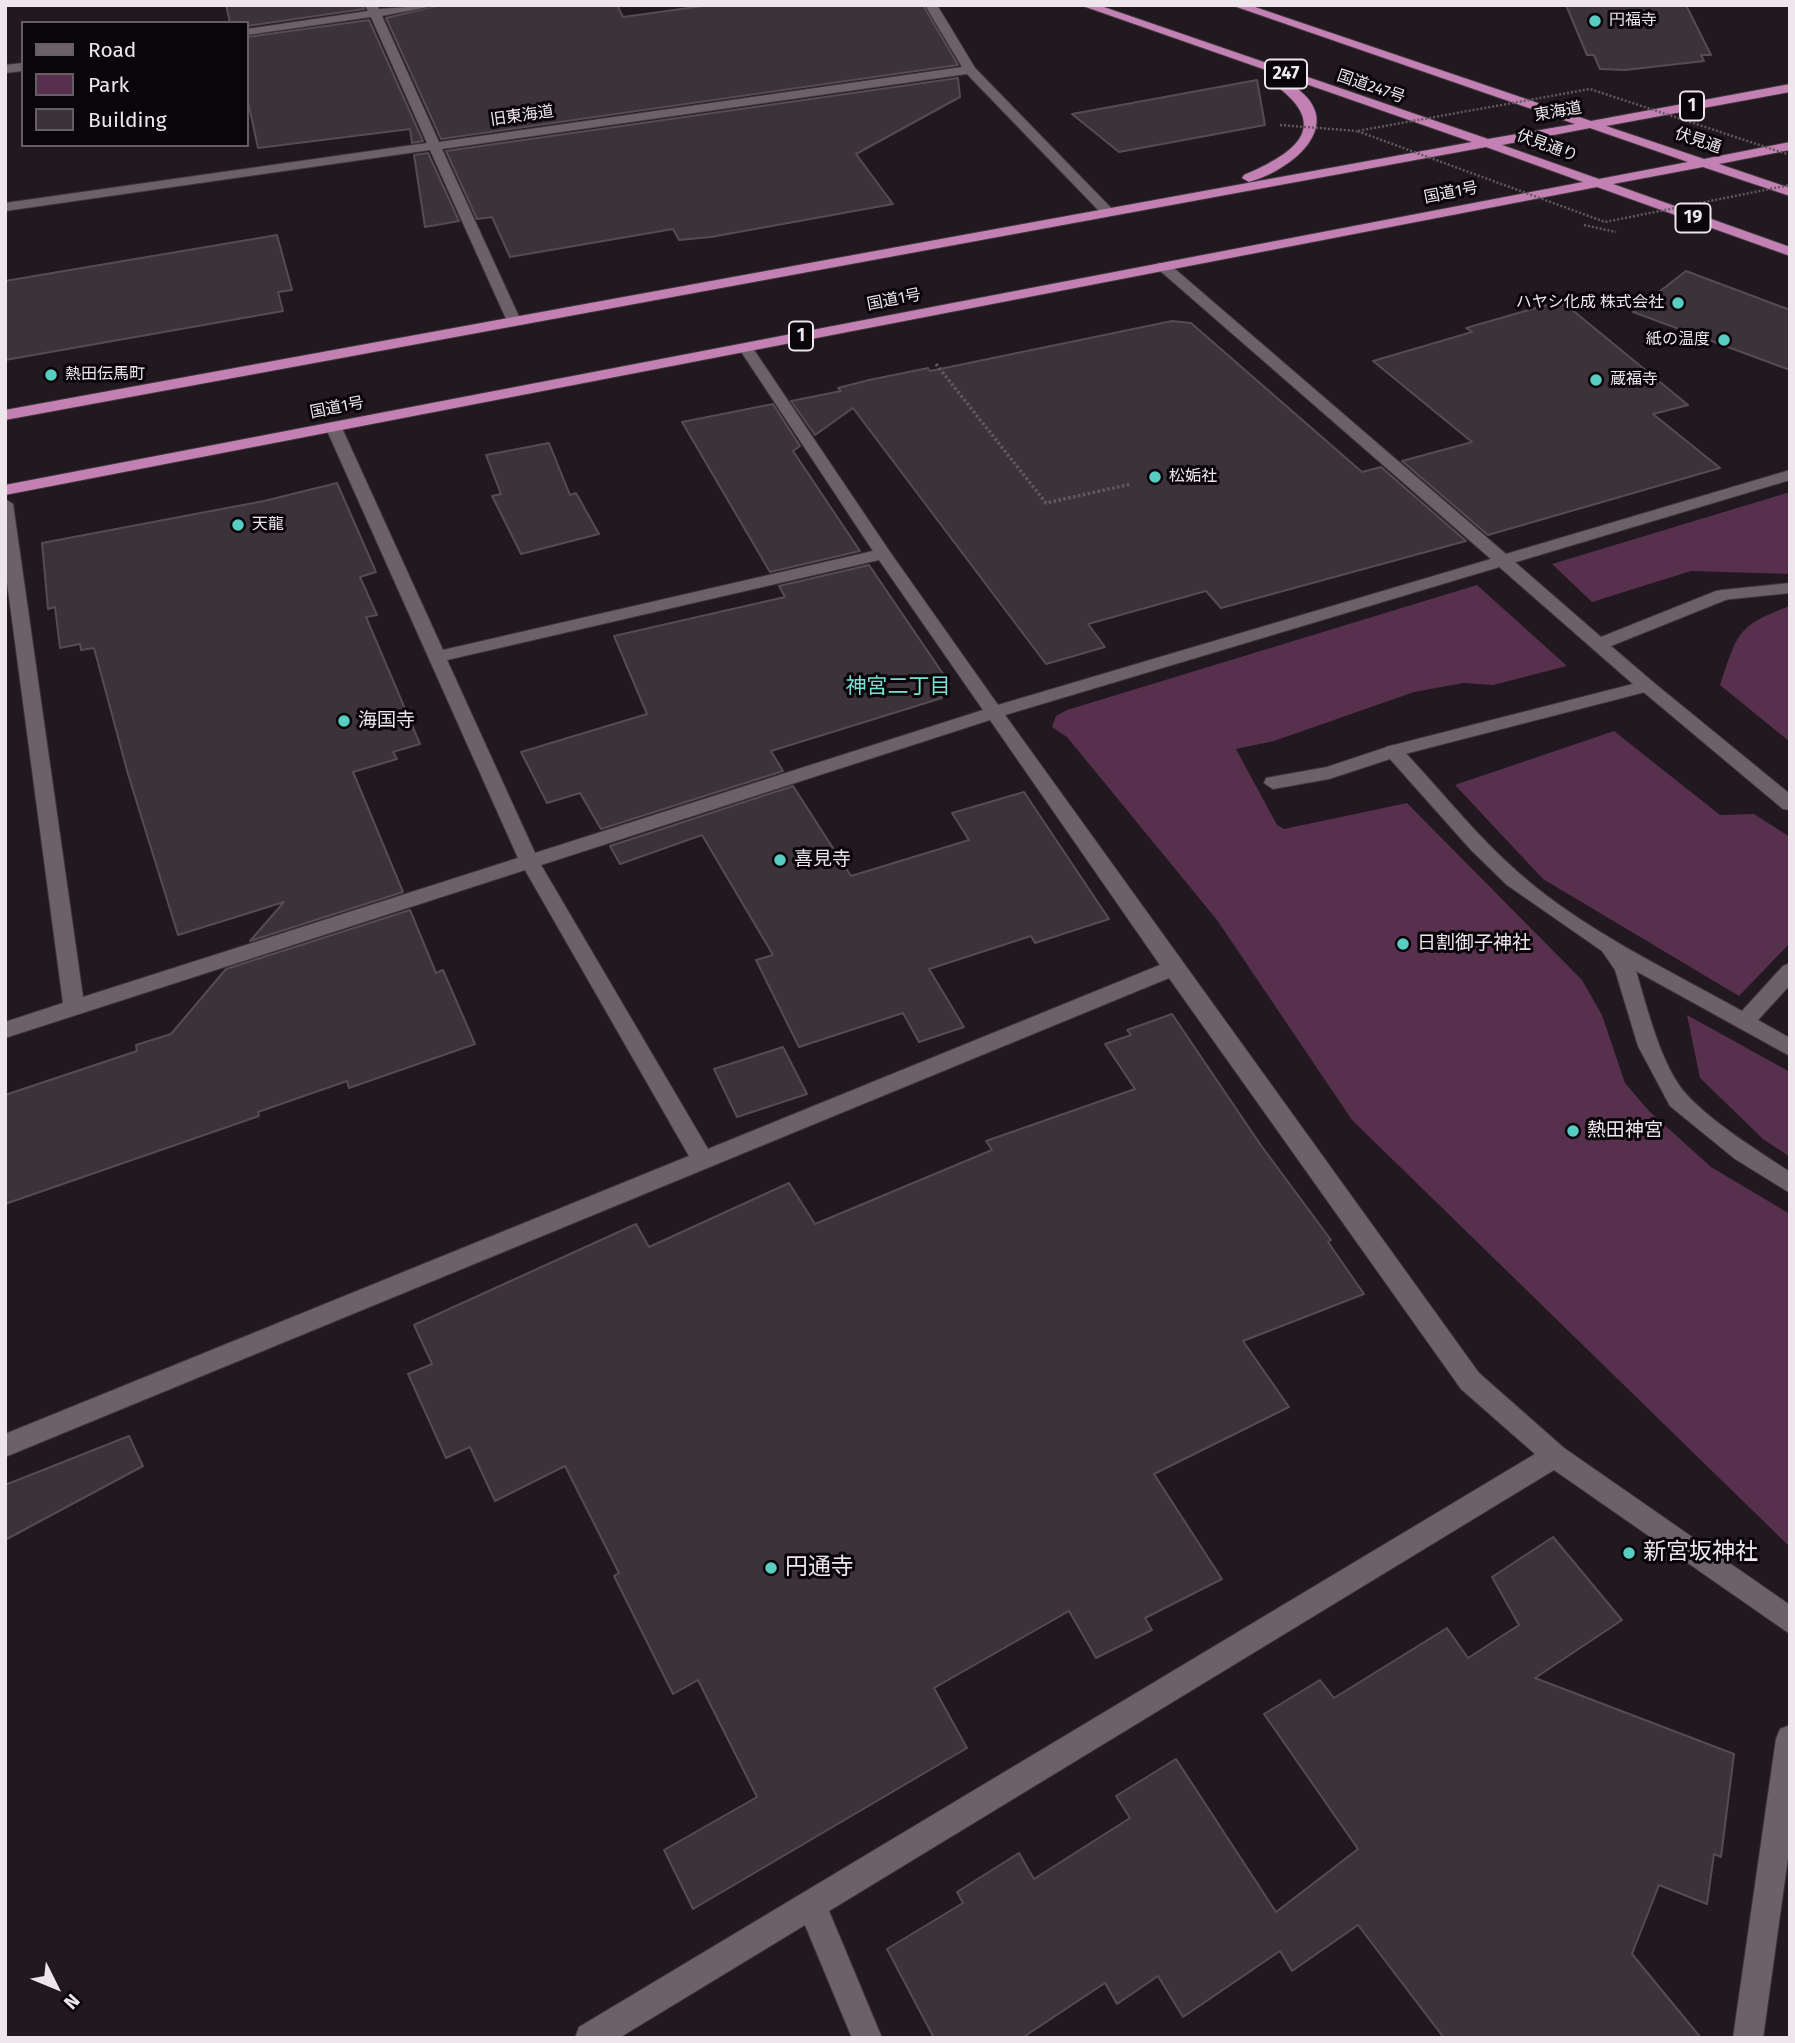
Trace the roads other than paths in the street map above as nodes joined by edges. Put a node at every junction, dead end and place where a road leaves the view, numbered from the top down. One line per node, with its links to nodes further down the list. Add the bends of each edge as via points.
1 (432, 5): 5 (street)
2 (931, 5): 8 (street)
3 (1086, 5): 7 (highway, 国道247号 / 247)
4 (1237, 5): 10 (highway, 国道247号)
5 (373, 9): 6 (street); 12 (street)
6 (248, 32)
7 (1227, 54): 11 (highway, 国道247号 / 247); 17 (highway, via 1301,96 1312,113 1312,131 1287,161)
8 (970, 69): 12 (street, 旧東海道); 19 (street)
9 (1790, 88): 10 (highway, 1)
10 (1594, 124): 11 (highway, 東海道 / 1); 14 (highway, 伏見通)
11 (1486, 143): 15 (highway, 伏見通り / 19); 17 (highway, 1)
12 (435, 146): 18 (street, 旧東海道); 22 (street)
13 (1790, 146): 14 (highway, 国道1号 / 1)
14 (1705, 163): 15 (highway, 国道1号 / 1); 16 (highway, 伏見通)
15 (1597, 183): 20 (highway, 19); 21 (highway, 国道1号 / 1)
16 (1790, 192)
17 (1201, 195): 19 (highway, 1)
18 (5, 207)
19 (1108, 212): 22 (highway, 1)
20 (1790, 252)
21 (1163, 266): 23 (highway, 国道1号 / 1); 30 (street)
22 (514, 321): 24 (highway, 1)
23 (745, 347): 25 (highway, 国道1号 / 1); 29 (street)
24 (5, 415)
25 (333, 426): 27 (highway, 国道1号 / 1); 33 (street)
26 (1790, 475): 30 (street)
27 (5, 489)
28 (5, 504): 43 (street)
29 (884, 554): 33 (street); 35 (street)
30 (1503, 561): 32 (street); 35 (street)
31 (1790, 588): 32 (street, via 1753,587 1721,595)
32 (1599, 644): 34 (street)
33 (437, 657): 39 (street)
34 (1647, 686): 36 (street); 38 (street)
35 (996, 712): 39 (street); 41 (street)
36 (1393, 751): 37 (street, via 1329,773); 40 (street, via 1532,895)
37 (1273, 783)
38 (1790, 804)
39 (529, 861): 43 (street); 47 (street)
40 (1608, 945): 44 (street); 48 (street, via 1625,968 1649,1046 1678,1100)
41 (1174, 968): 47 (street); 50 (street, via 1470,1381)
42 (1790, 971): 44 (street)
43 (74, 1008): 45 (street)
44 (1745, 1021): 46 (street)
45 (5, 1030)
46 (1790, 1048)
47 (703, 1161): 49 (street)
48 (1790, 1184)
49 (5, 1446)
50 (1555, 1456): 51 (street); 53 (street)
51 (1790, 1621)
52 (1790, 1739): 56 (street)
53 (811, 1905): 54 (street); 55 (street)
54 (590, 2038)
55 (867, 2038)
56 (1748, 2038)

